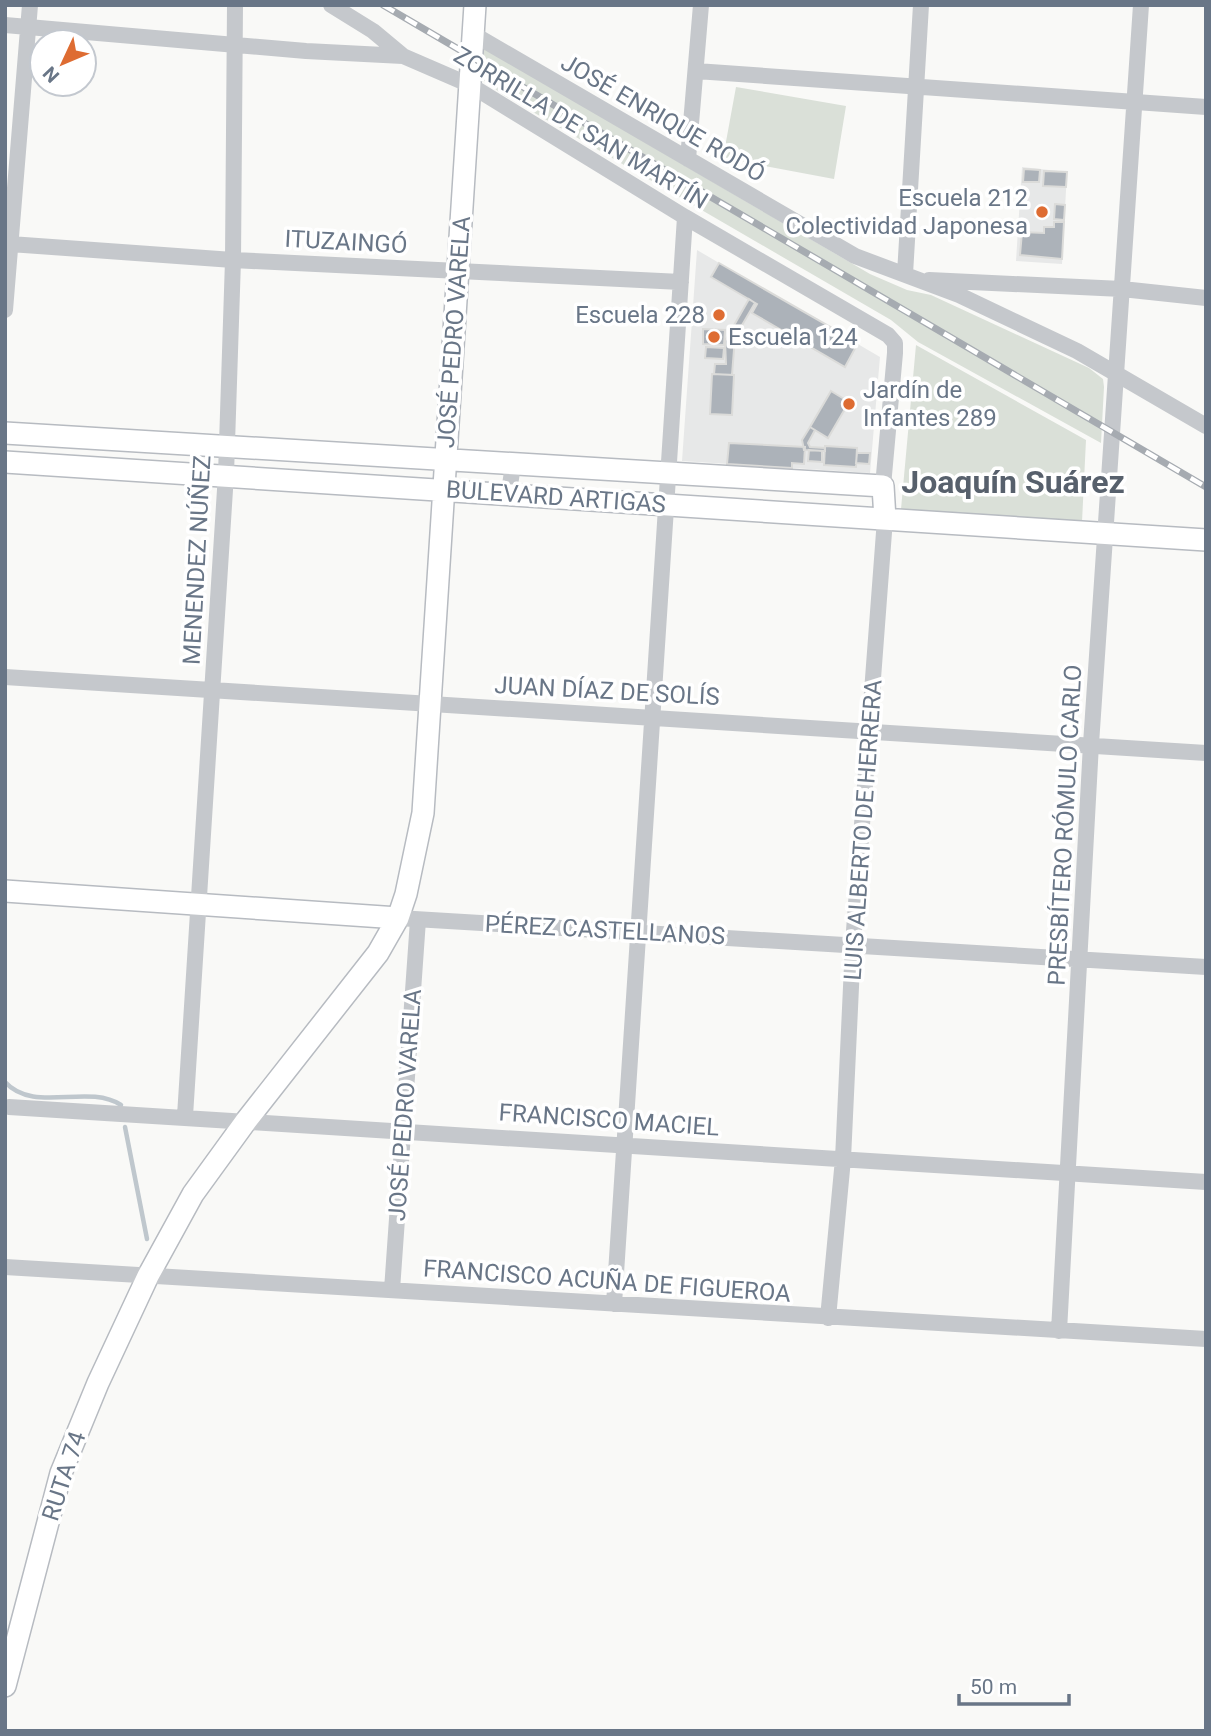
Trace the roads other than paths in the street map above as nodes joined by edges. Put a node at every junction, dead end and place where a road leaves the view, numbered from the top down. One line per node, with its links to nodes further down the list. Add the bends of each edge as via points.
1 (30, 5): 9 (street)
2 (235, 5): 11 (street, MENENDEZ NÚÑEZ)
3 (331, 5): 12 (street)
4 (475, 5): 10 (street, JOSÉ PEDRO VARELA)
5 (701, 5): 13 (street)
6 (921, 5): 15 (street)
7 (1141, 5): 16 (street, PRESBÍTERO RÓMULO CARLO)
8 (5, 25): 9 (street, ZORRILLA DE SAN MARTÍN)
9 (29, 26): 11 (street, ZORRILLA DE SAN MARTÍN); 20 (street)
10 (473, 34): 14 (street, JOSÉ PEDRO VARELA); 18 (street, JOSÉ ENRIQUE RODÓ)
11 (234, 45): 12 (street, ZORRILLA DE SAN MARTÍN); 21 (street, MENENDEZ NÚÑEZ)
12 (403, 56): 14 (street, ZORRILLA DE SAN MARTÍN)
13 (696, 71): 15 (street); 18 (street)
14 (470, 85): 19 (street, ZORRILLA DE SAN MARTÍN); 22 (street, JOSÉ PEDRO VARELA)
15 (917, 87): 16 (street); 23 (street)
16 (1134, 103): 17 (street); 25 (street, PRESBÍTERO RÓMULO CARLO)
17 (1206, 107)
18 (688, 159): 23 (street, JOSÉ ENRIQUE RODÓ, via 855,256)
19 (685, 217): 24 (street); 30 (street, ZORRILLA DE SAN MARTÍN)
20 (10, 244): 21 (street, ITUZAINGÓ); 28 (street)
21 (233, 260): 22 (street, ITUZAINGÓ); 34 (street, MENENDEZ NÚÑEZ)
22 (459, 270): 24 (street, ITUZAINGÓ); 36 (street, JOSÉ PEDRO VARELA)
23 (912, 277): 25 (street); 31 (street, JOSÉ ENRIQUE RODÓ)
24 (681, 282): 39 (street)
25 (1122, 289): 26 (street); 29 (street, PRESBÍTERO RÓMULO CARLO)
26 (1153, 293): 27 (street); 29 (street)
27 (1206, 298)
28 (5, 310)
29 (1120, 321): 31 (street, PRESBÍTERO RÓMULO CARLO)
30 (895, 343): 42 (street, LUIS ALBERTO DE HERRERA)
31 (1115, 372): 32 (street, JOSÉ ENRIQUE RODÓ); 47 (street, PRESBÍTERO RÓMULO CARLO)
32 (1206, 426)
33 (5, 433): 34 (street, BULEVARD ARTIGAS)
34 (226, 447): 35 (street, BULEVARD ARTIGAS); 40 (street, MENENDEZ NÚÑEZ)
35 (380, 454): 36 (street, BULEVARD ARTIGAS); 41 (street, via 372,474)
36 (445, 459): 38 (street, BULEVARD ARTIGAS); 43 (street, JOSÉ PEDRO VARELA)
37 (5, 462): 40 (street, BULEVARD ARTIGAS)
38 (505, 464): 39 (street, BULEVARD ARTIGAS); 44 (street, via 512,472 510,485)
39 (667, 472): 42 (street, BULEVARD ARTIGAS); 45 (street)
40 (226, 474): 41 (street, BULEVARD ARTIGAS); 50 (street, MENENDEZ NÚÑEZ)
41 (378, 484): 43 (street, BULEVARD ARTIGAS)
42 (883, 486): 46 (street, LUIS ALBERTO DE HERRERA)
43 (443, 489): 44 (street, BULEVARD ARTIGAS); 51 (street, JOSÉ PEDRO VARELA)
44 (502, 494): 45 (street, BULEVARD ARTIGAS)
45 (665, 505): 46 (street, BULEVARD ARTIGAS); 52 (street)
46 (885, 519): 47 (street, BULEVARD ARTIGAS); 53 (street, LUIS ALBERTO DE HERRERA)
47 (1107, 532): 48 (street, BULEVARD ARTIGAS); 54 (street, PRESBÍTERO RÓMULO CARLO)
48 (1206, 540)
49 (5, 677): 50 (street, JUAN DÍAZ DE SOLÍS)
50 (213, 691): 51 (street, JUAN DÍAZ DE SOLÍS); 57 (street, MENENDEZ NÚÑEZ)
51 (430, 703): 52 (street, JUAN DÍAZ DE SOLÍS); 58 (street, JOSÉ PEDRO VARELA, via 423,813)
52 (653, 717): 53 (street, JUAN DÍAZ DE SOLÍS); 59 (street)
53 (872, 730): 54 (street, JUAN DÍAZ DE SOLÍS); 60 (street, LUIS ALBERTO DE HERRERA)
54 (1091, 744): 55 (street, JUAN DÍAZ DE SOLÍS); 61 (street, PRESBÍTERO RÓMULO CARLO)
55 (1206, 753)
56 (5, 891): 57 (street, PÉREZ CASTELLANOS)
57 (199, 904): 58 (street, PÉREZ CASTELLANOS); 64 (street, MENENDEZ NÚÑEZ)
58 (408, 919): 59 (street, PÉREZ CASTELLANOS); 65 (street, JOSÉ PEDRO VARELA); 66 (street, JOSÉ PEDRO VARELA)
59 (639, 931): 60 (street, PÉREZ CASTELLANOS); 67 (street)
60 (853, 943): 61 (street, PÉREZ CASTELLANOS); 68 (street, LUIS ALBERTO DE HERRERA)
61 (1081, 959): 62 (street, PÉREZ CASTELLANOS); 69 (street, PRESBÍTERO RÓMULO CARLO)
62 (1206, 967)
63 (9, 1107): 64 (street, FRANCISCO MACIEL)
64 (185, 1116): 65 (street, FRANCISCO MACIEL)
65 (246, 1121): 66 (street, FRANCISCO MACIEL); 72 (street, RUTA 74, via 193,1194)
66 (402, 1130): 67 (street, FRANCISCO MACIEL); 73 (street, JOSÉ PEDRO VARELA)
67 (624, 1144): 68 (street, FRANCISCO MACIEL); 74 (street)
68 (843, 1158): 69 (street, FRANCISCO MACIEL); 75 (street, LUIS ALBERTO DE HERRERA)
69 (1069, 1175): 70 (street, FRANCISCO MACIEL); 76 (street, PRESBÍTERO RÓMULO CARLO)
70 (1206, 1182)
71 (5, 1267): 72 (street, FRANCISCO ACUÑA DE FIGUEROA)
72 (148, 1276): 73 (street, FRANCISCO ACUÑA DE FIGUEROA); 78 (street, RUTA 74, via 61,1473)
73 (392, 1290): 74 (street, FRANCISCO ACUÑA DE FIGUEROA)
74 (614, 1304): 75 (street, FRANCISCO ACUÑA DE FIGUEROA)
75 (828, 1318): 76 (street, FRANCISCO ACUÑA DE FIGUEROA)
76 (1059, 1331): 77 (street, FRANCISCO ACUÑA DE FIGUEROA)
77 (1206, 1339)
78 (5, 1686)

